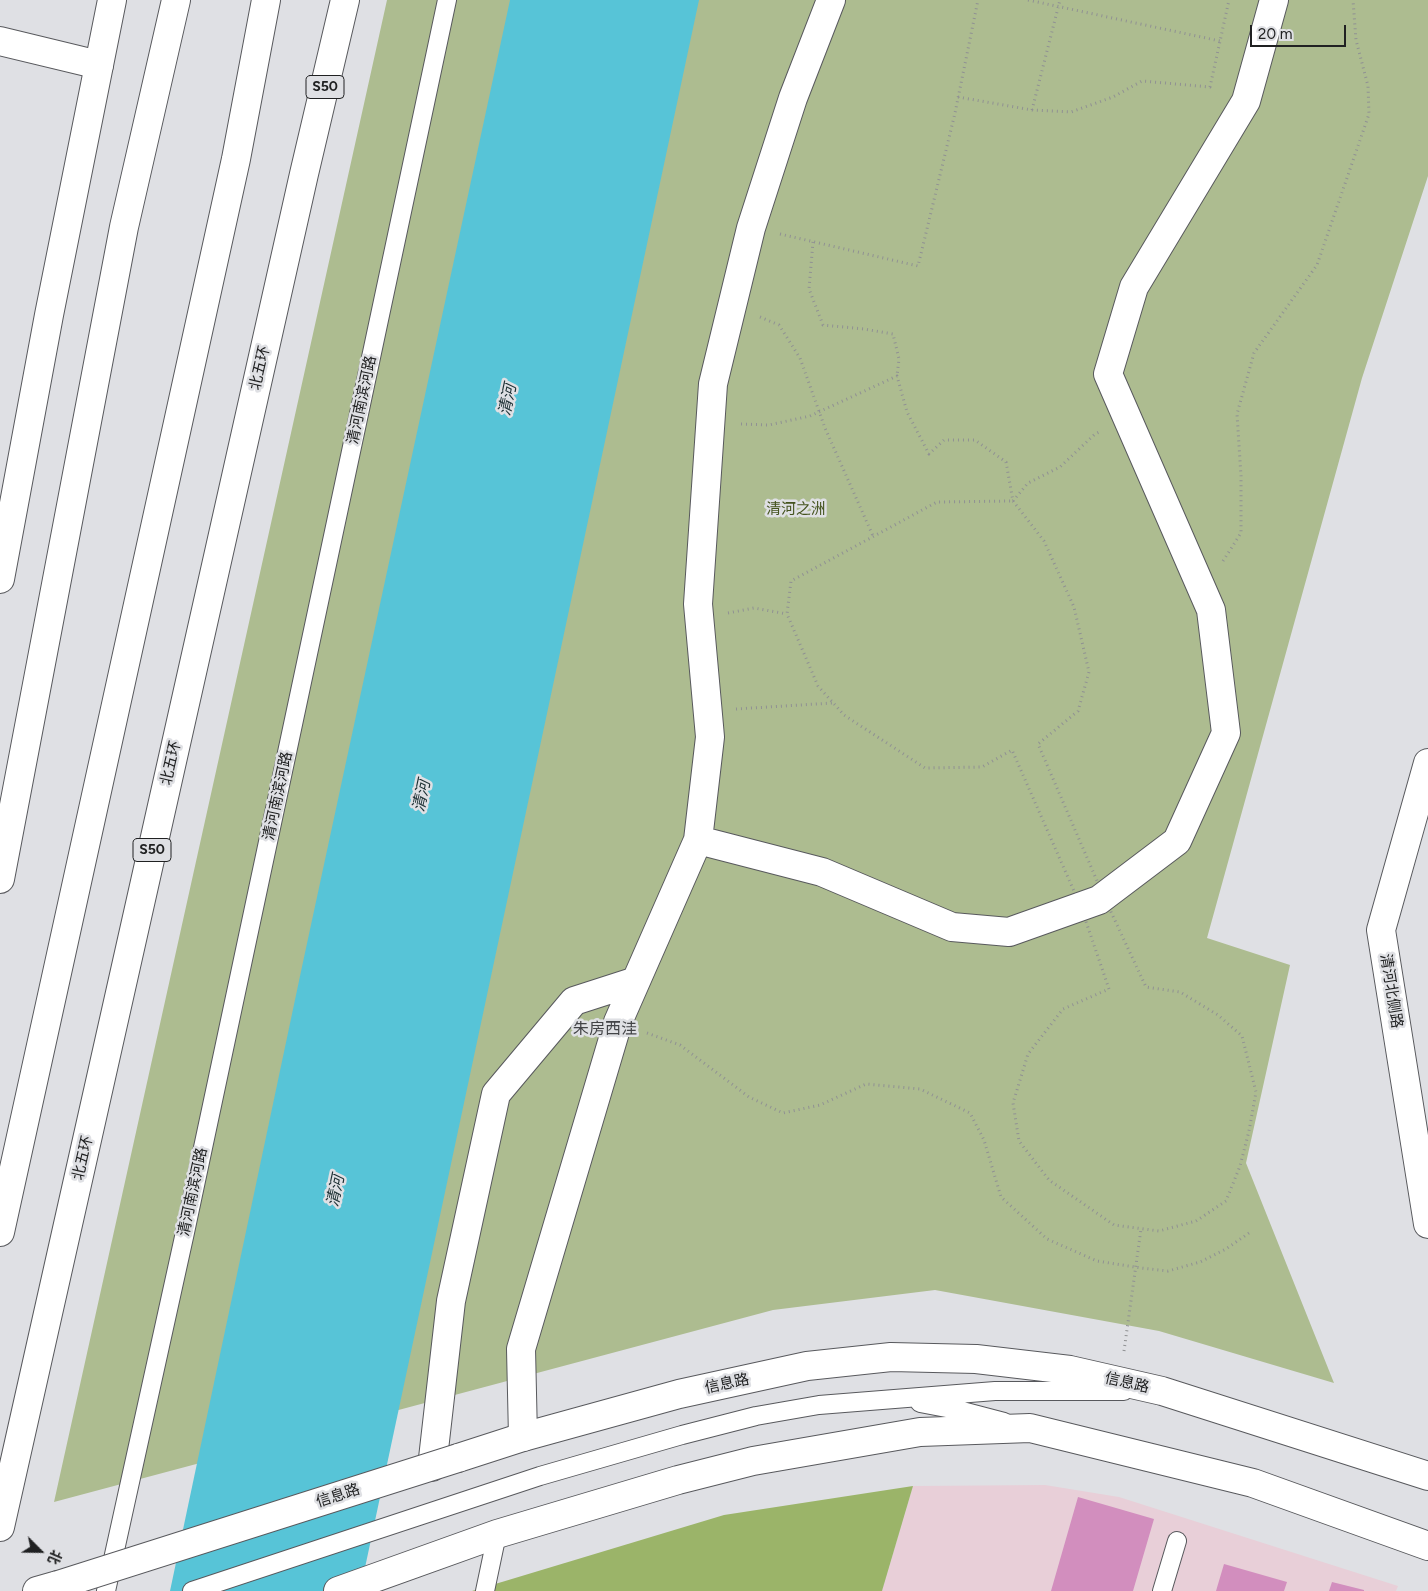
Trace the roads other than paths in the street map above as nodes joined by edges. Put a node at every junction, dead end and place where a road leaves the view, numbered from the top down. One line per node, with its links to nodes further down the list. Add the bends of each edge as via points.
1 (112, 0): 9 (main road)
2 (176, 0): 13 (main road, via 124,227)
3 (266, 0): 16 (main road, via 236,159)
4 (345, 0): 23 (main road, 北五环 / S50)
5 (447, 0): 28 (lane, 清河南滨河路)
6 (831, 0): 12 (main road, via 793,98 751,228 713,384 698,604 710,737)
7 (1274, 0): 12 (main road, via 1246,101 1134,287 1108,374 1211,610 1226,733 1176,841 1093,902 1009,932 952,927 822,872)
8 (0, 41): 9 (main road)
9 (99, 65): 10 (main road)
10 (0, 579)
11 (1428, 763): 15 (main road, 清河北侧路, via 1382,930)
12 (698, 840): 14 (main road)
13 (0, 879)
14 (636, 981): 20 (main road, via 618,1022 521,1349); 21 (main road, via 574,1001 496,1094 451,1301)
15 (1428, 1224)
16 (0, 1232)
17 (1162, 1391): 18 (lane, via 995,1391); 20 (main road, 信息路, via 1070,1370 976,1358 891,1357 798,1368 679,1394); 22 (main road, 信息路)
18 (895, 1398): 19 (lane); 29 (lane, via 819,1405 756,1416 663,1440 540,1476)
19 (1030, 1428): 24 (main road, via 920,1432 754,1461); 26 (main road, via 1253,1483)
20 (523, 1437): 21 (main road, 信息路, bridge)
21 (432, 1466): 27 (main road, 信息路, bridge)
22 (1428, 1476)
23 (0, 1527)
24 (497, 1534): 30 (main road); 31 (lane)
25 (1177, 1542): 32 (lane)
26 (1428, 1546)
27 (47, 1588)
28 (106, 1591)
29 (192, 1591)
30 (338, 1591)
31 (485, 1591)
32 (1162, 1591)

